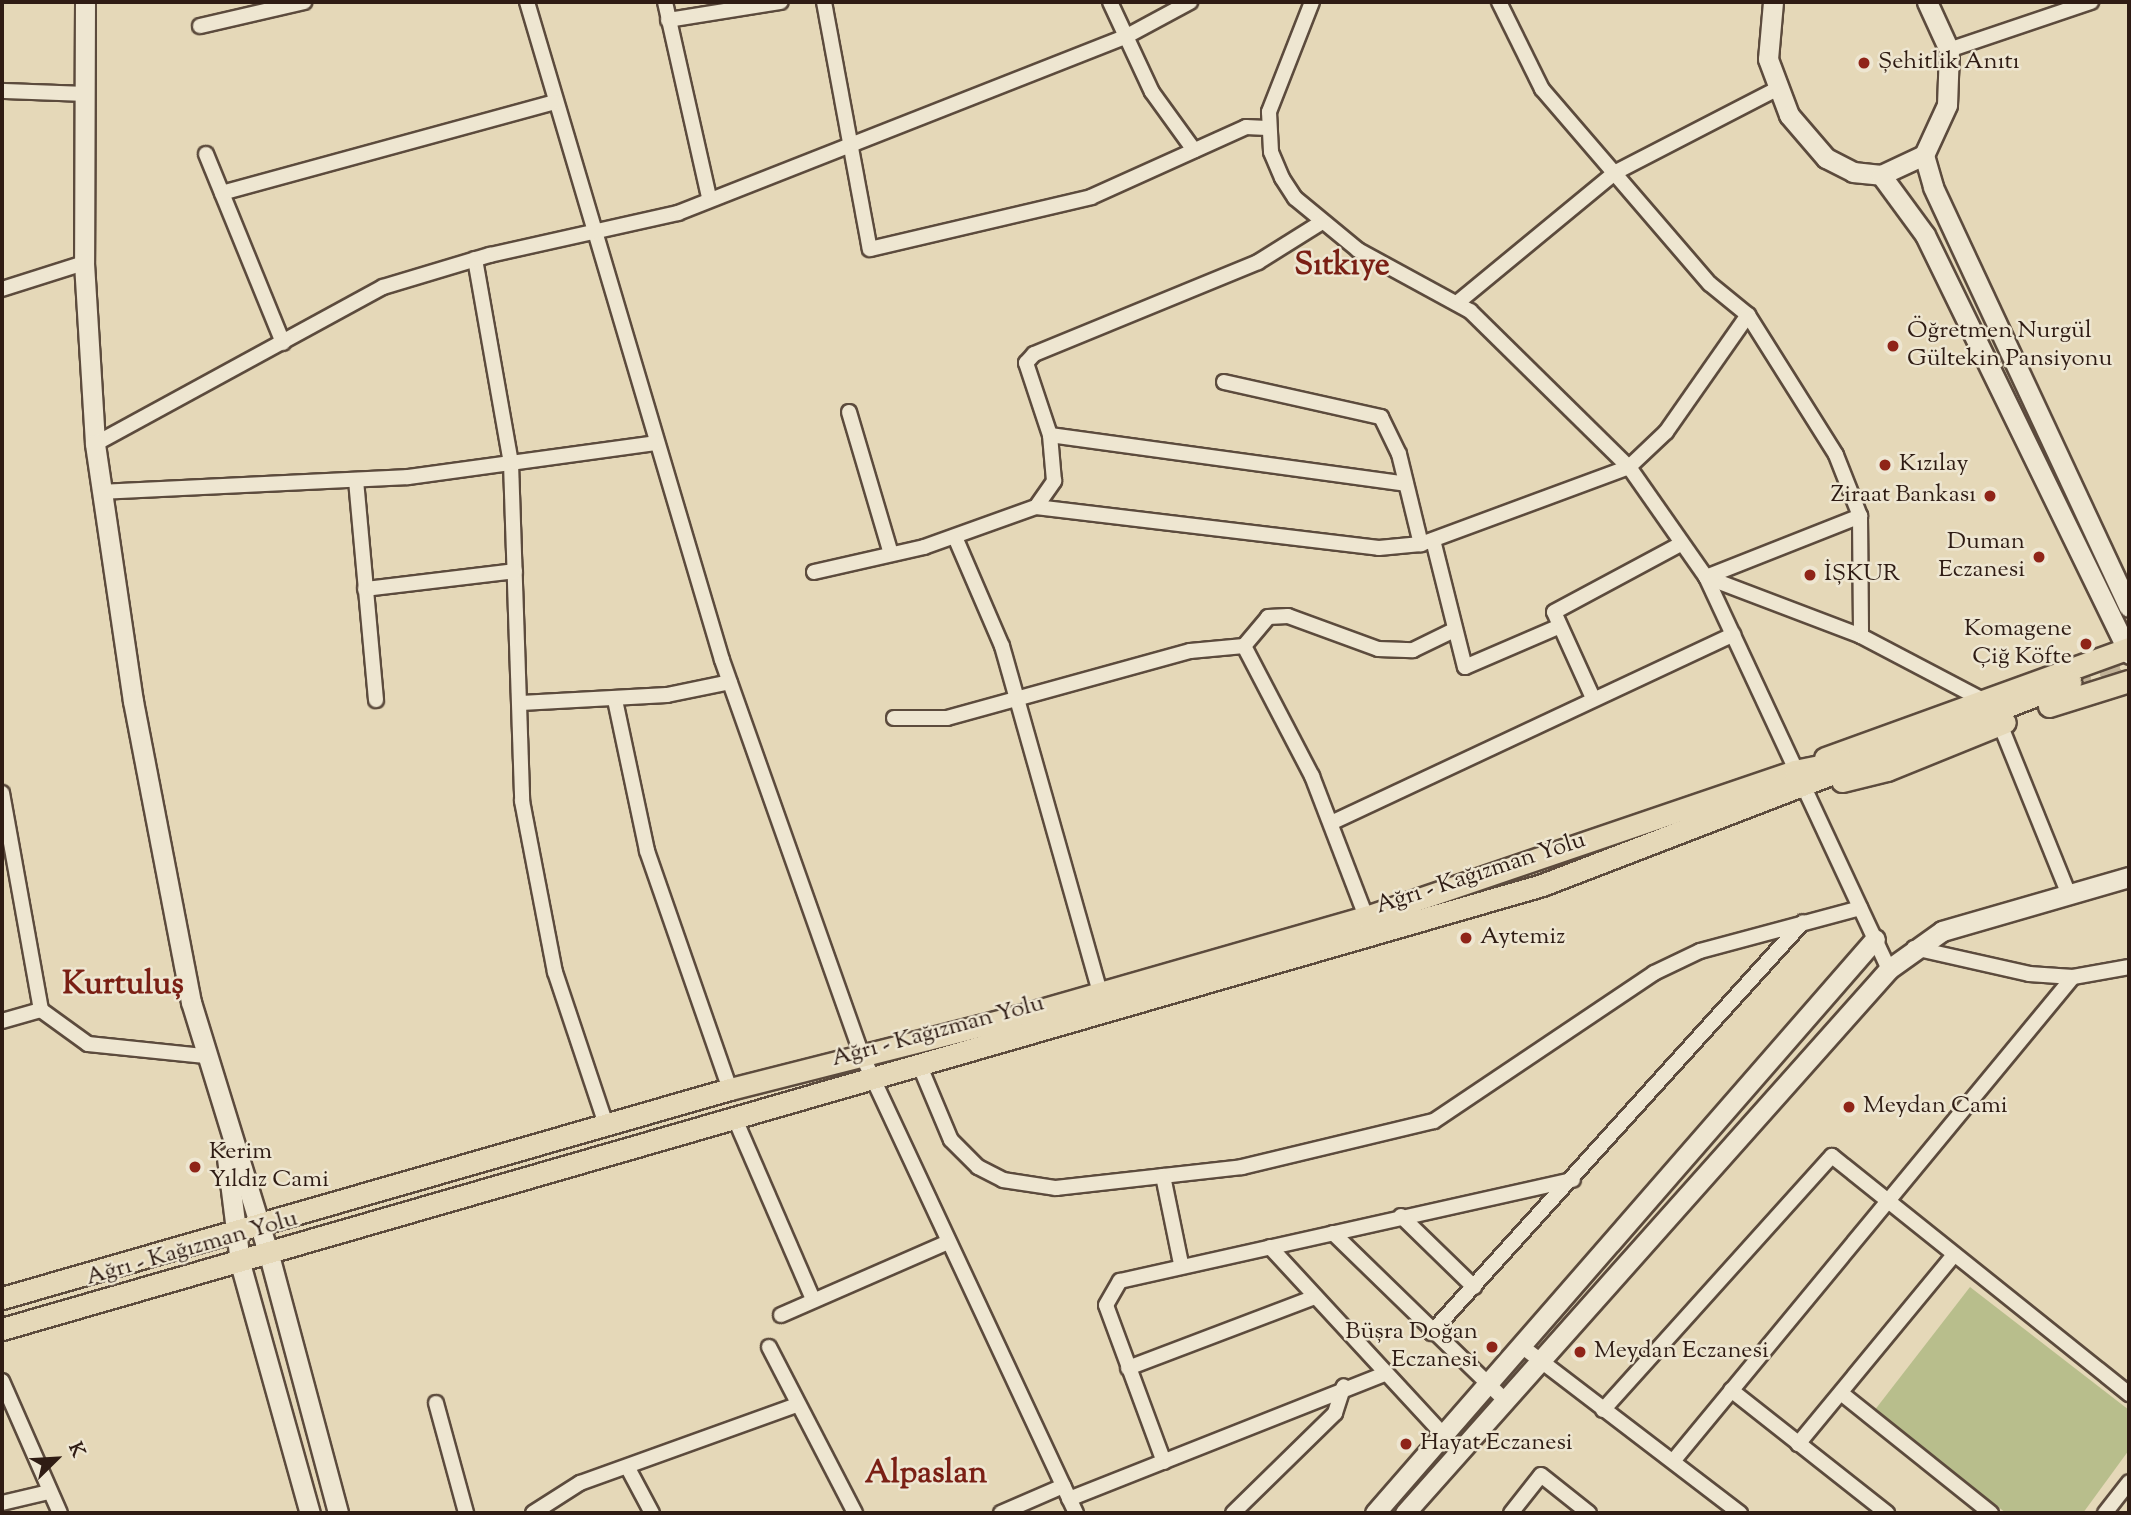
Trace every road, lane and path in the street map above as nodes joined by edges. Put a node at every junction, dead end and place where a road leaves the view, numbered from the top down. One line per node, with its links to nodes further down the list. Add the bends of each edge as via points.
1 (85, 2): 20 (street)
2 (304, 2): 15 (street)
3 (527, 2): 21 (street)
4 (665, 2): 14 (street)
5 (781, 2): 14 (street)
6 (824, 2): 23 (street)
7 (1110, 2): 16 (street)
8 (1189, 2): 16 (street)
9 (1311, 2): 22 (street)
10 (1499, 2): 27 (street, via 1542,89)
11 (1773, 2): 18 (street, via 1768,59)
12 (1927, 2): 17 (street)
13 (2091, 2): 17 (street)
14 (668, 20): 30 (street)
15 (200, 26)
16 (1125, 37): 23 (street); 24 (street, via 1171,123)
17 (1950, 50): 26 (street, via 1947,105)
18 (1775, 90): 27 (street); 28 (street, via 1826,158 1853,172)
19 (2, 91): 20 (street)
20 (86, 94): 34 (street)
21 (554, 102): 29 (street); 32 (street)
22 (1267, 128): 24 (street, via 1246,127); 31 (street, via 1282,178)
23 (852, 142): 24 (street, via 870,249 1091,197); 30 (street)
24 (1194, 150)
25 (206, 153): 29 (street)
26 (1924, 155): 28 (street); 59 (street, via 1933,187)
27 (1616, 172): 36 (street); 37 (street, via 1710,284)
28 (1881, 175): 65 (street, via 1925,234)
29 (222, 193): 38 (street)
30 (709, 198): 32 (street, via 660,219)
31 (1322, 222): 36 (street, via 1358,250); 41 (street, via 1258,262 1034,354 1026,363 1028,374)
32 (595, 234): 33 (street); 42 (street)
33 (475, 259): 38 (street, via 383,287); 44 (street)
34 (84, 263): 35 (street); 43 (street)
35 (2, 289)
36 (1457, 303): 45 (street)
37 (1748, 315): 45 (street, via 1666,432); 50 (street, via 1836,455)
38 (283, 343): 43 (street, via 250,355)
39 (1224, 382): 47 (street, via 1368,409 1391,431)
40 (849, 412): 54 (street)
41 (1050, 435): 47 (street); 49 (street, via 1054,481)
42 (656, 443): 44 (street); 67 (street)
43 (95, 444): 48 (street)
44 (511, 463): 46 (street); 55 (street)
45 (1629, 467): 52 (street); 53 (street)
46 (356, 480): 48 (street); 58 (street)
47 (1406, 484): 52 (street)
48 (101, 492): 94 (street, via 132,701)
49 (1036, 507): 51 (street); 52 (street, via 1366,547)
50 (1860, 516): 57 (street); 63 (street)
51 (955, 537): 54 (street); 69 (street, via 1002,646)
52 (1427, 542): 61 (street)
53 (1681, 544): 57 (street); 60 (street, via 1554,612)
54 (891, 554): 56 (street)
55 (516, 571): 58 (street); 74 (street)
56 (814, 572)
57 (1706, 577): 62 (street); 63 (street)
58 (365, 589): 72 (street)
59 (2129, 607)
60 (1560, 626): 61 (street, via 1465,667); 70 (street)
61 (1454, 630): 64 (street, via 1413,650 1378,649 1288,616 1268,617)
62 (1733, 635): 70 (street); 77 (street)
63 (1861, 636): 71 (street)
64 (1244, 646): 69 (street, via 1190,651); 79 (street)
65 (2128, 650): 71 (main road)
66 (2129, 681): 76 (main road)
67 (730, 682): 73 (street); 93 (street)
68 (2070, 682): 77 (main road, Ağrı - Kağızman Yolu)
69 (1015, 696): 75 (street, via 947,718); 90 (street)
70 (1593, 698): 79 (street)
71 (1981, 699): 77 (main road)
72 (376, 700)
73 (615, 700): 74 (street); 97 (street, via 647,851)
74 (520, 703): 100 (street, via 523,801 537,893 555,972)
75 (894, 718)
76 (2000, 724): 77 (main road, via 1887,771); 81 (street)
77 (1799, 780): 82 (street); 83 (main road, Ağrı - Kağızman Yolu); 95 (main road, Ağrı - Kağızman Yolu, via 1542,885)
78 (2, 793): 91 (street)
79 (1333, 822): 83 (street)
80 (2129, 877): 81 (street)
81 (2068, 892): 86 (street, via 1982,916)
82 (1860, 908): 84 (street); 85 (street)
83 (1366, 917): 90 (main road, Ağrı - Kağızman Yolu)
84 (1804, 920): 101 (street, via 1700,951 1654,973 1434,1121 1312,1155); 102 (street)
85 (1875, 939): 88 (street); 122 (street)
86 (1914, 948): 88 (street); 89 (street)
87 (2129, 967): 89 (street)
88 (1889, 969): 123 (street)
89 (2073, 977): 103 (street)
90 (1100, 993): 93 (main road, Ağrı - Kağızman Yolu)
91 (41, 1010): 92 (street); 94 (street, via 88,1044)
92 (2, 1021)
93 (861, 1053): 96 (street); 97 (main road, Ağrı - Kağızman Yolu)
94 (205, 1056): 98 (street)
95 (919, 1064): 96 (main road, Ağrı - Kağızman Yolu); 101 (street, via 951,1140 978,1167 1003,1180 1056,1188)
96 (870, 1076): 99 (main road, Ağrı - Kağızman Yolu); 108 (street)
97 (730, 1089): 100 (main road, Ağrı - Kağızman Yolu)
98 (222, 1115): 105 (street); 106 (street)
99 (735, 1119): 110 (main road, Ağrı - Kağızman Yolu); 117 (street)
100 (606, 1124): 105 (main road, Ağrı - Kağızman Yolu)
101 (1163, 1176): 113 (street)
102 (1573, 1180): 104 (street); 114 (street)
103 (1890, 1203): 111 (street); 128 (street); 134 (street, via 1832,1156)
104 (1401, 1216): 107 (street); 114 (street)
105 (258, 1222): 106 (main road, Ağrı - Kağızman Yolu); 110 (street)
106 (235, 1229): 112 (street); 116 (main road, Ağrı - Kağızman Yolu)
107 (1333, 1233): 109 (street); 120 (street)
108 (948, 1242): 117 (street); 142 (street)
109 (1270, 1247): 113 (street); 115 (street)
110 (269, 1255): 112 (main road, Ağrı - Kağızman Yolu); 146 (street)
111 (1954, 1256): 130 (street); 131 (street)
112 (240, 1263): 119 (main road, Ağrı - Kağızman Yolu); 145 (street)
113 (1181, 1264): 124 (street, via 1120,1282 1107,1296)
114 (1474, 1287): 120 (street)
115 (1315, 1297): 124 (street); 125 (street)
116 (2, 1298)
117 (813, 1299): 118 (street)
118 (781, 1315)
119 (2, 1329)
120 (1431, 1333): 129 (street)
121 (769, 1347): 133 (street)
122 (1524, 1348): 123 (street); 129 (street)
123 (1541, 1361): 129 (street); 134 (street)
124 (1128, 1368): 138 (street)
125 (1385, 1374): 127 (street); 135 (street)
126 (2, 1381): 141 (street)
127 (1345, 1386): 138 (street); 153 (street, via 1335,1413)
128 (1731, 1390): 136 (street); 137 (street)
129 (1498, 1393): 135 (street)
130 (1841, 1393): 136 (street); 160 (street)
131 (2129, 1394)
132 (436, 1403): 147 (street)
133 (797, 1405): 139 (street); 150 (street)
134 (1603, 1410): 137 (street)
135 (1452, 1444): 154 (street); 155 (street)
136 (1798, 1444): 159 (street)
137 (1674, 1460): 158 (street)
138 (1164, 1462): 142 (street)
139 (629, 1470): 148 (street, via 580,1483); 149 (street)
140 (2129, 1482): 161 (street)
141 (49, 1492): 143 (street); 144 (street)
142 (1066, 1492): 151 (street); 152 (street)
143 (2, 1503)
144 (60, 1513)
145 (310, 1513)
146 (338, 1513)
147 (466, 1513)
148 (533, 1513)
149 (652, 1513)
150 (855, 1513)
151 (1001, 1513)
152 (1076, 1513)
153 (1233, 1513)
154 (1376, 1513)
155 (1405, 1513)
156 (1511, 1513): 157 (street, via 1541,1475)
157 (1590, 1513)
158 (1740, 1513)
159 (1887, 1513)
160 (1991, 1513)
161 (2105, 1513)

